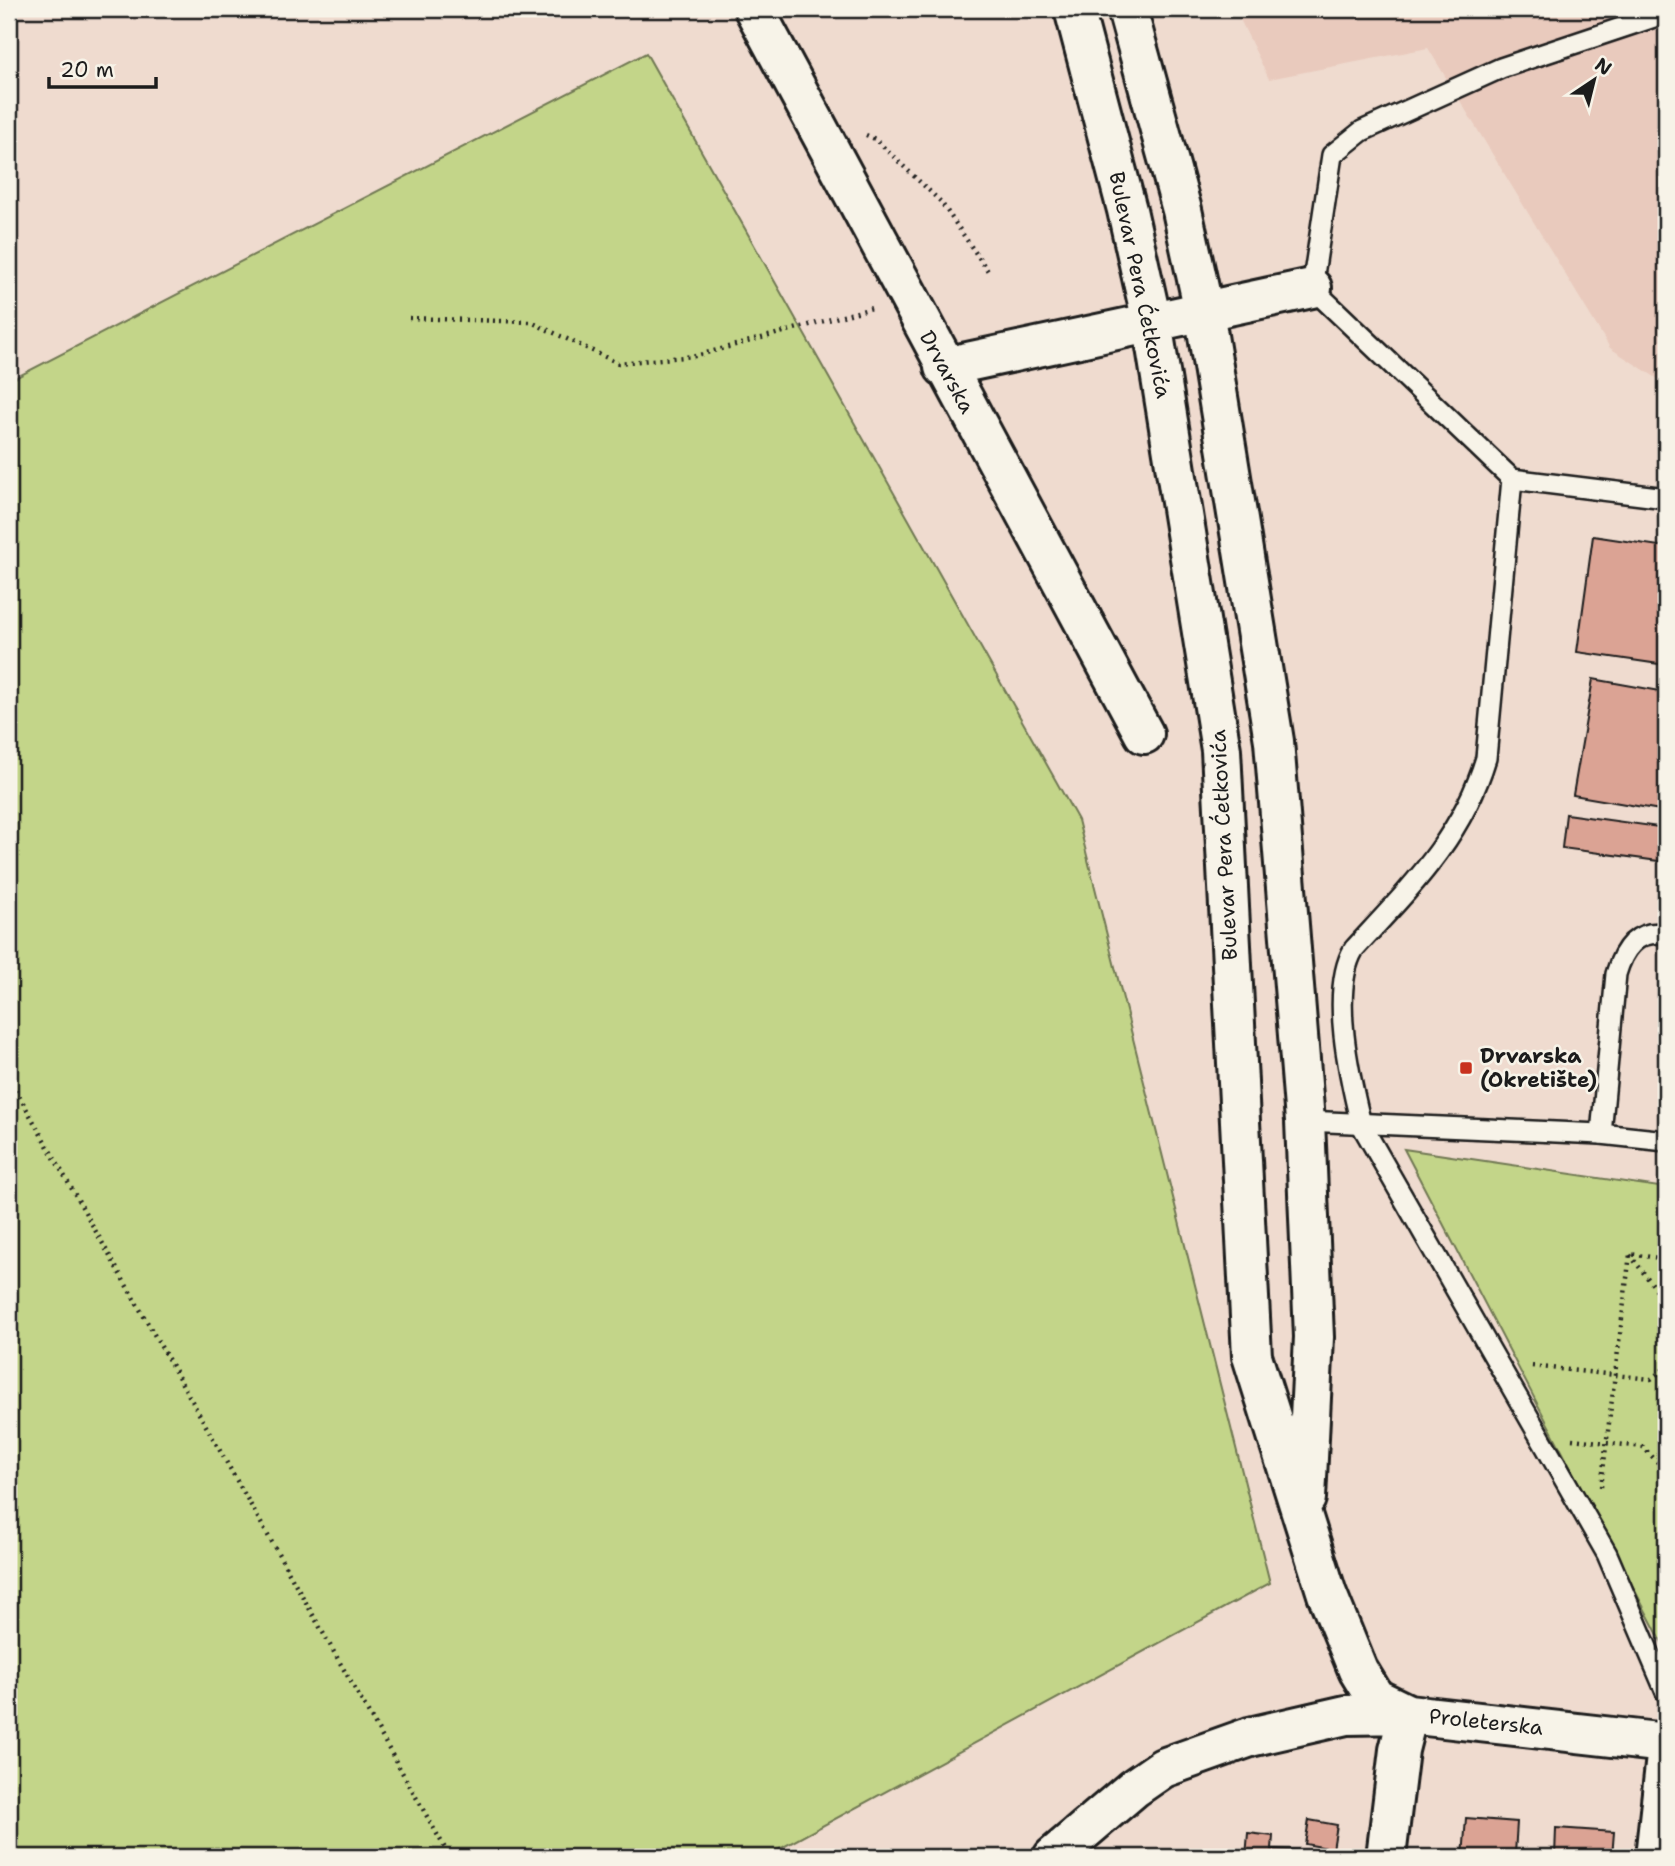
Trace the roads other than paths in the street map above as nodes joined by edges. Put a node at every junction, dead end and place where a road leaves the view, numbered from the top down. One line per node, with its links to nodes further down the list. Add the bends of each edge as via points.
1 (754, 9): 8 (main road, Drvarska)
2 (1074, 9): 7 (main road, Bulevar Pera Ćetkovića)
3 (1127, 9): 6 (main road, Bulevar Pera Ćetkovića, via 1182,210)
4 (1666, 13): 5 (lane, via 1501,68 1362,131 1332,155)
5 (1312, 288): 6 (main road); 9 (lane)
6 (1203, 311): 7 (main road); 13 (main road, Bulevar Pera Ćetkovića, via 1274,741)
7 (1152, 322): 8 (main road); 17 (main road, Bulevar Pera Ćetkovića, via 1221,750 1252,1356)
8 (944, 367): 11 (main road, Drvarska)
9 (1512, 479): 10 (lane); 14 (lane, via 1486,758 1475,794 1427,869 1346,963 1346,1065)
10 (1666, 498)
11 (1144, 734)
12 (1666, 934): 15 (lane, via 1638,938 1623,952 1616,974)
13 (1305, 1121): 14 (lane); 17 (main road, Bulevar Pera Ćetkovića, via 1314,1337)
14 (1361, 1124): 15 (lane); 18 (lane, via 1595,1533)
15 (1601, 1133): 16 (lane)
16 (1666, 1141)
17 (1305, 1518): 19 (main road, Bulevar Pera Ćetkovića, via 1327,1594 1358,1670 1375,1698)
18 (1666, 1692)
19 (1408, 1714): 20 (main road, Proleterska); 22 (main road, via 1346,1715 1250,1737 1163,1768); 23 (main road, Proleterska)
20 (1666, 1743)
21 (1666, 1756): 24 (main road)
22 (1053, 1857)
23 (1386, 1857)
24 (1656, 1857)

